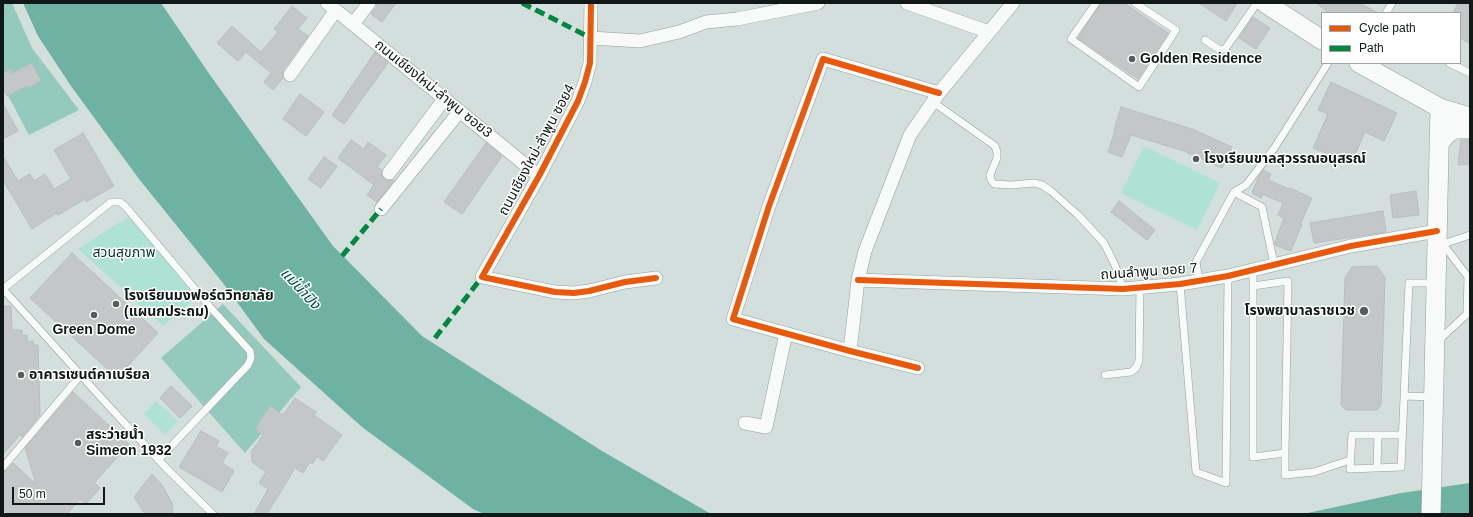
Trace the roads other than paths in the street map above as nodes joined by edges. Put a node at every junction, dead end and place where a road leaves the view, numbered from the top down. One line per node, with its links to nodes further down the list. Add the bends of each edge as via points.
1 (369, 3): 14 (street)
2 (591, 3): 16 (street, ถนนเชียงใหม่-ลำพูน ซอย4)
3 (818, 3): 12 (street)
4 (907, 3): 15 (street)
5 (1013, 3): 15 (street)
6 (1096, 3): 10 (lane, via 1071,39 1139,87 1176,30)
7 (1257, 3): 18 (lane, via 1225,49 1220,50)
8 (1265, 3): 17 (street)
9 (1392, 3): 13 (lane)
10 (1138, 4)
11 (332, 6): 14 (street, ถนนเชียงใหม่-ลำพูน ซอย3); 23 (street)
12 (766, 8): 16 (street, via 737,20 706,22 679,32 640,41)
13 (1387, 12)
14 (353, 24): 25 (street, ถนนเชียงใหม่-ลำพูน ซอย3)
15 (989, 32): 26 (street)
16 (591, 38): 33 (street, ถนนเชียงใหม่-ลำพูน ซอย4, via 590,63 578,101)
17 (1321, 39)
18 (1206, 40)
19 (1327, 64): 34 (lane, via 1275,147 1246,185)
20 (1361, 64): 24 (street)
21 (1451, 64): 22 (lane)
22 (1470, 73)
23 (290, 76)
24 (1416, 95): 27 (street); 31 (street, via 1428,110)
25 (445, 98): 28 (street, ถนนเชียงใหม่-ลำพูน ซอย3); 32 (street)
26 (936, 98): 43 (street, via 910,135 864,251); 49 (lane, via 995,146 997,158 990,175 994,184 1042,185 1078,215 1104,243); 50 (street, via 823,59 769,206 733,318)
27 (1440, 108): 29 (street); 31 (street)
28 (460, 111): 33 (street, ถนนเชียงใหม่-ลำพูน ซอย3); 35 (street)
29 (1470, 117)
30 (1470, 129): 31 (street, via 1454,129 1448,133)
31 (1439, 147): 37 (street)
32 (389, 173)
33 (539, 176): 42 (street, ถนนเชียงใหม่-ลำพูน ซอย4, via 482,277 555,292 574,293)
34 (1234, 192): 38 (lane, via 1262,207); 44 (lane, via 1196,262)
35 (381, 209)
36 (1470, 235): 37 (lane)
37 (1439, 241): 38 (street, ถนนลำพูน ซอย 7, via 1351,246); 41 (lane); 45 (street)
38 (1274, 264): 39 (street, ถนนลำพูน ซอย 7)
39 (1253, 270): 40 (street, ถนนลำพูน ซอย 7); 47 (lane)
40 (1228, 276): 44 (street, ถนนลำพูน ซอย 7); 46 (lane, via 1226,483 1196,472)
41 (1469, 276): 51 (lane, via 1467,314)
42 (656, 278)
43 (858, 280): 49 (street, ถนนลำพูน ซอย 7); 52 (street)
44 (1199, 282): 46 (street, ถนนลำพูน ซอย 7)
45 (1436, 283): 51 (street); 56 (lane, via 1409,283)
46 (1180, 284): 48 (street, ถนนลำพูน ซอย 7)
47 (1253, 286): 61 (lane, via 1254,457); 61 (lane, via 1288,281)
48 (1140, 287): 49 (street, ถนนลำพูน ซอย 7); 54 (lane, via 1139,361 1131,372)
49 (1123, 289)
50 (786, 333): 52 (street); 58 (street, via 766,427)
51 (1434, 344): 57 (street)
52 (850, 351): 53 (street)
53 (918, 368)
54 (1105, 375)
55 (80, 376): 62 (lane); 62 (lane, via 3,289 111,202 120,202 250,351 248,365); 64 (lane)
56 (1404, 396): 57 (lane); 60 (lane)
57 (1433, 397): 67 (street)
58 (745, 422)
59 (1378, 435): 60 (lane); 63 (lane, via 1352,435); 65 (lane)
60 (1402, 435): 65 (lane, via 1401,467)
61 (1285, 453): 63 (lane, via 1285,475 1314,472)
62 (158, 460): 66 (lane)
63 (1350, 460): 65 (lane, via 1350,469)
64 (3, 467)
65 (1377, 468)
66 (213, 514)
67 (1431, 514)

